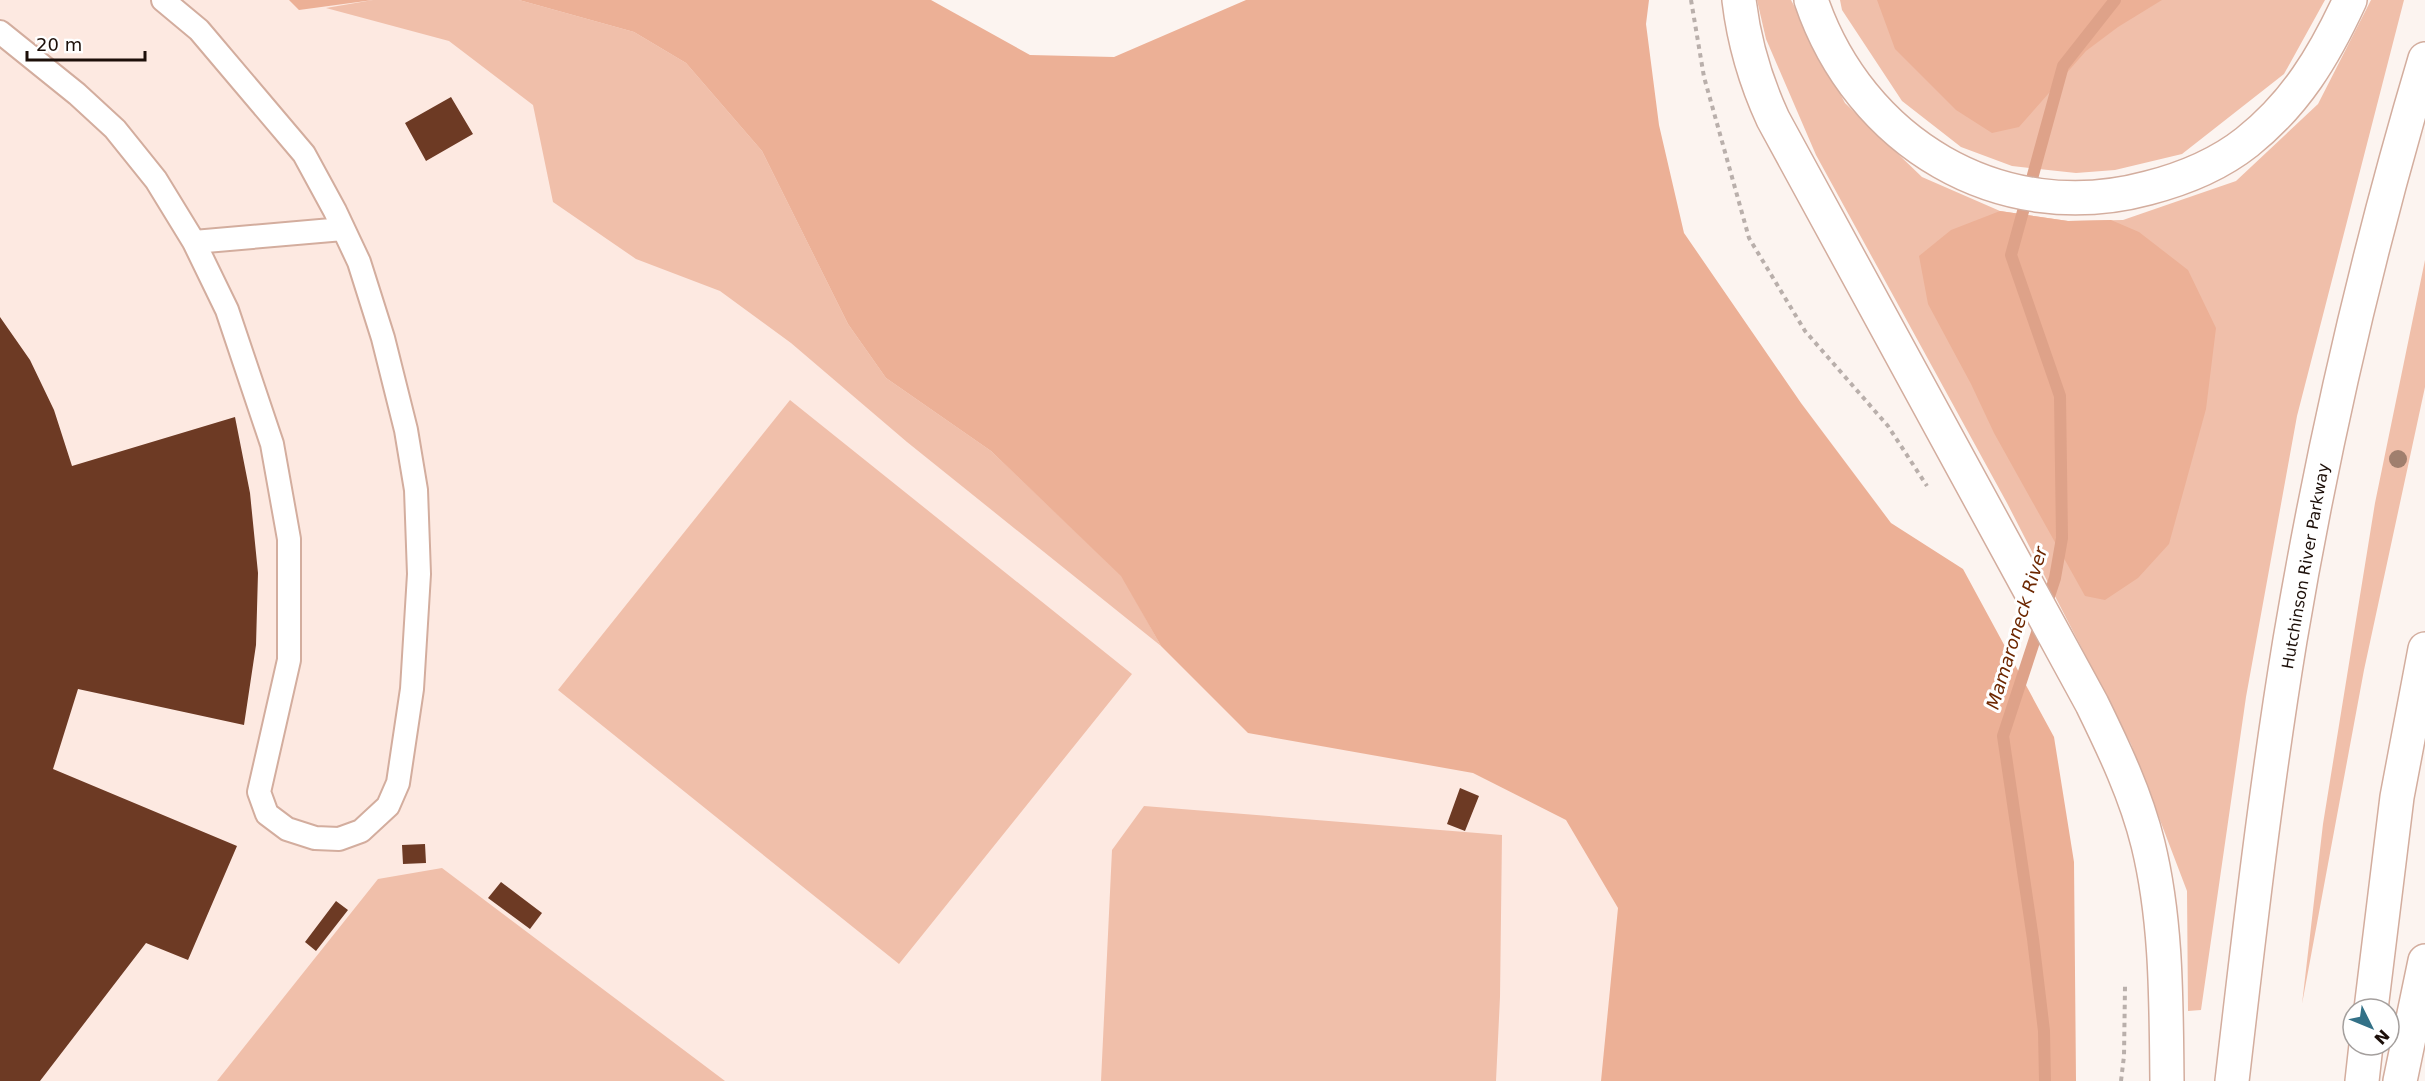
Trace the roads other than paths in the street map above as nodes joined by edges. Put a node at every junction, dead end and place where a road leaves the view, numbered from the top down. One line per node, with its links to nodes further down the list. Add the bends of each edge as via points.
1 (163, 0): 7 (lane, via 199,30 304,154)
2 (1739, 0): 13 (highway, via 1749,56 1773,119 2092,704 2123,772 2140,815 2154,874 2164,948)
3 (1810, 0): 4 (highway, via 1841,66 1875,109 1911,142 1957,172 2009,191 2075,199 2119,195 2193,174 2246,143 2287,103 2323,56)
4 (2350, 0)
5 (0, 32): 8 (lane, via 115,129 156,180)
6 (2425, 59): 14 (highway, Hutchinson River Parkway, via 2373,250 2325,457 2290,639 2260,840)
7 (343, 229): 8 (lane); 8 (lane, via 358,262 382,338 406,430 416,490 419,574 412,689 398,783 388,806 375,819 361,831 339,839 315,838 287,829 267,814 259,792 289,660 289,539 272,444 227,310)
8 (194, 242)
9 (2425, 649): 11 (highway, via 2397,797)
10 (2425, 961): 16 (highway)
11 (2372, 997)
12 (2365, 1057): 15 (highway)
13 (2167, 1081)
14 (2232, 1081)
15 (2362, 1081)
16 (2400, 1081)

